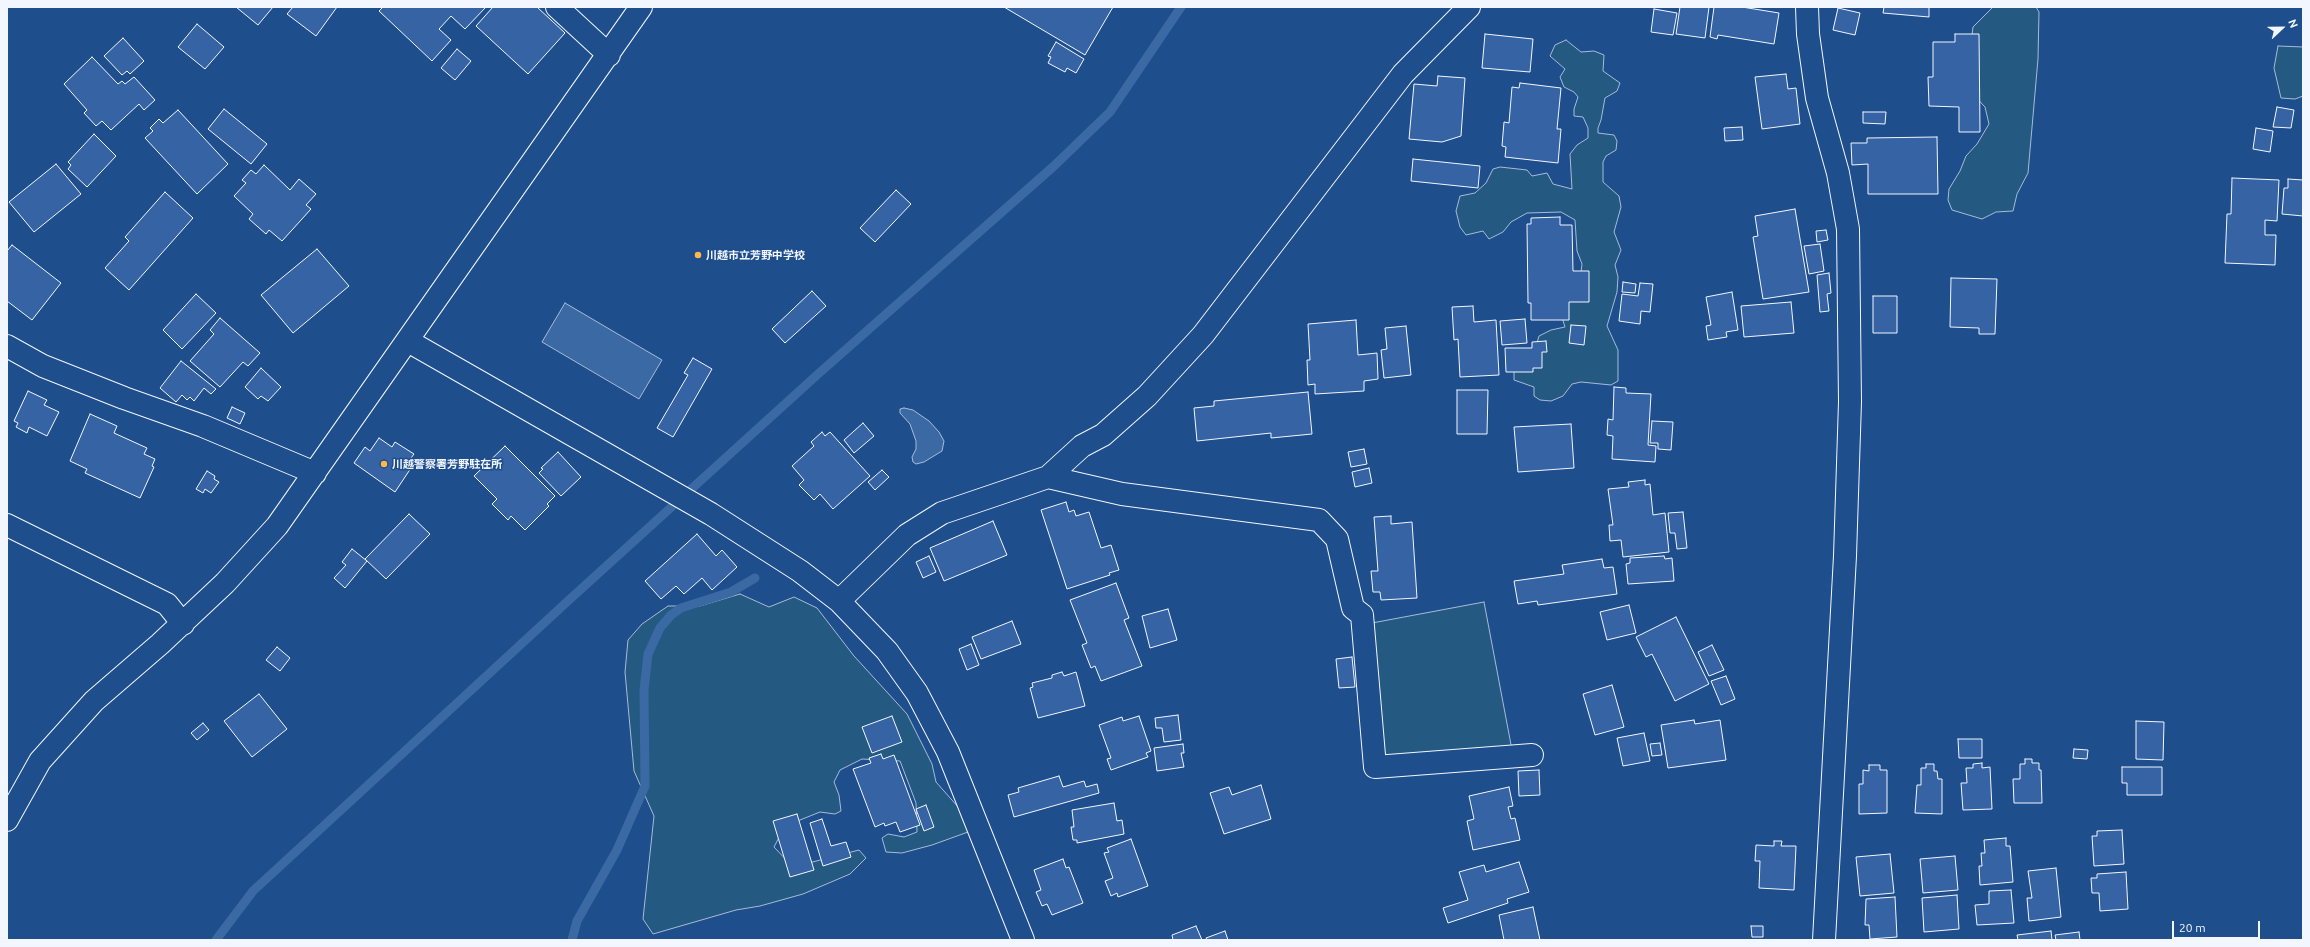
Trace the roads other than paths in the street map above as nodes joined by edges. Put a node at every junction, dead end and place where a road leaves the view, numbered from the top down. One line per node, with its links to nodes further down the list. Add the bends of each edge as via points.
1 (557, 7): 5 (street)
2 (641, 7): 5 (street)
3 (1469, 7): 9 (street, via 1403,74 1202,335 1147,396 1103,435 1082,446)
4 (1807, 7): 16 (street, via 1817,98 1838,173 1848,228 1850,402 1845,556)
5 (609, 55): 6 (street)
6 (408, 341): 8 (street); 11 (street, via 706,512 800,571)
7 (7, 346): 8 (street, via 43,366 203,426)
8 (315, 473): 12 (street, via 277,526 226,583)
9 (1048, 477): 11 (street, via 942,513 907,535); 13 (street, via 1122,494 1319,520 1337,539 1351,601 1362,615 1375,767)
10 (7, 525): 12 (street, via 167,604)
11 (839, 601): 15 (street, via 887,651 917,693 948,752)
12 (183, 624): 14 (street, via 94,701 40,761)
13 (1532, 755)
14 (7, 820)
15 (1023, 940)
16 (1824, 940)

